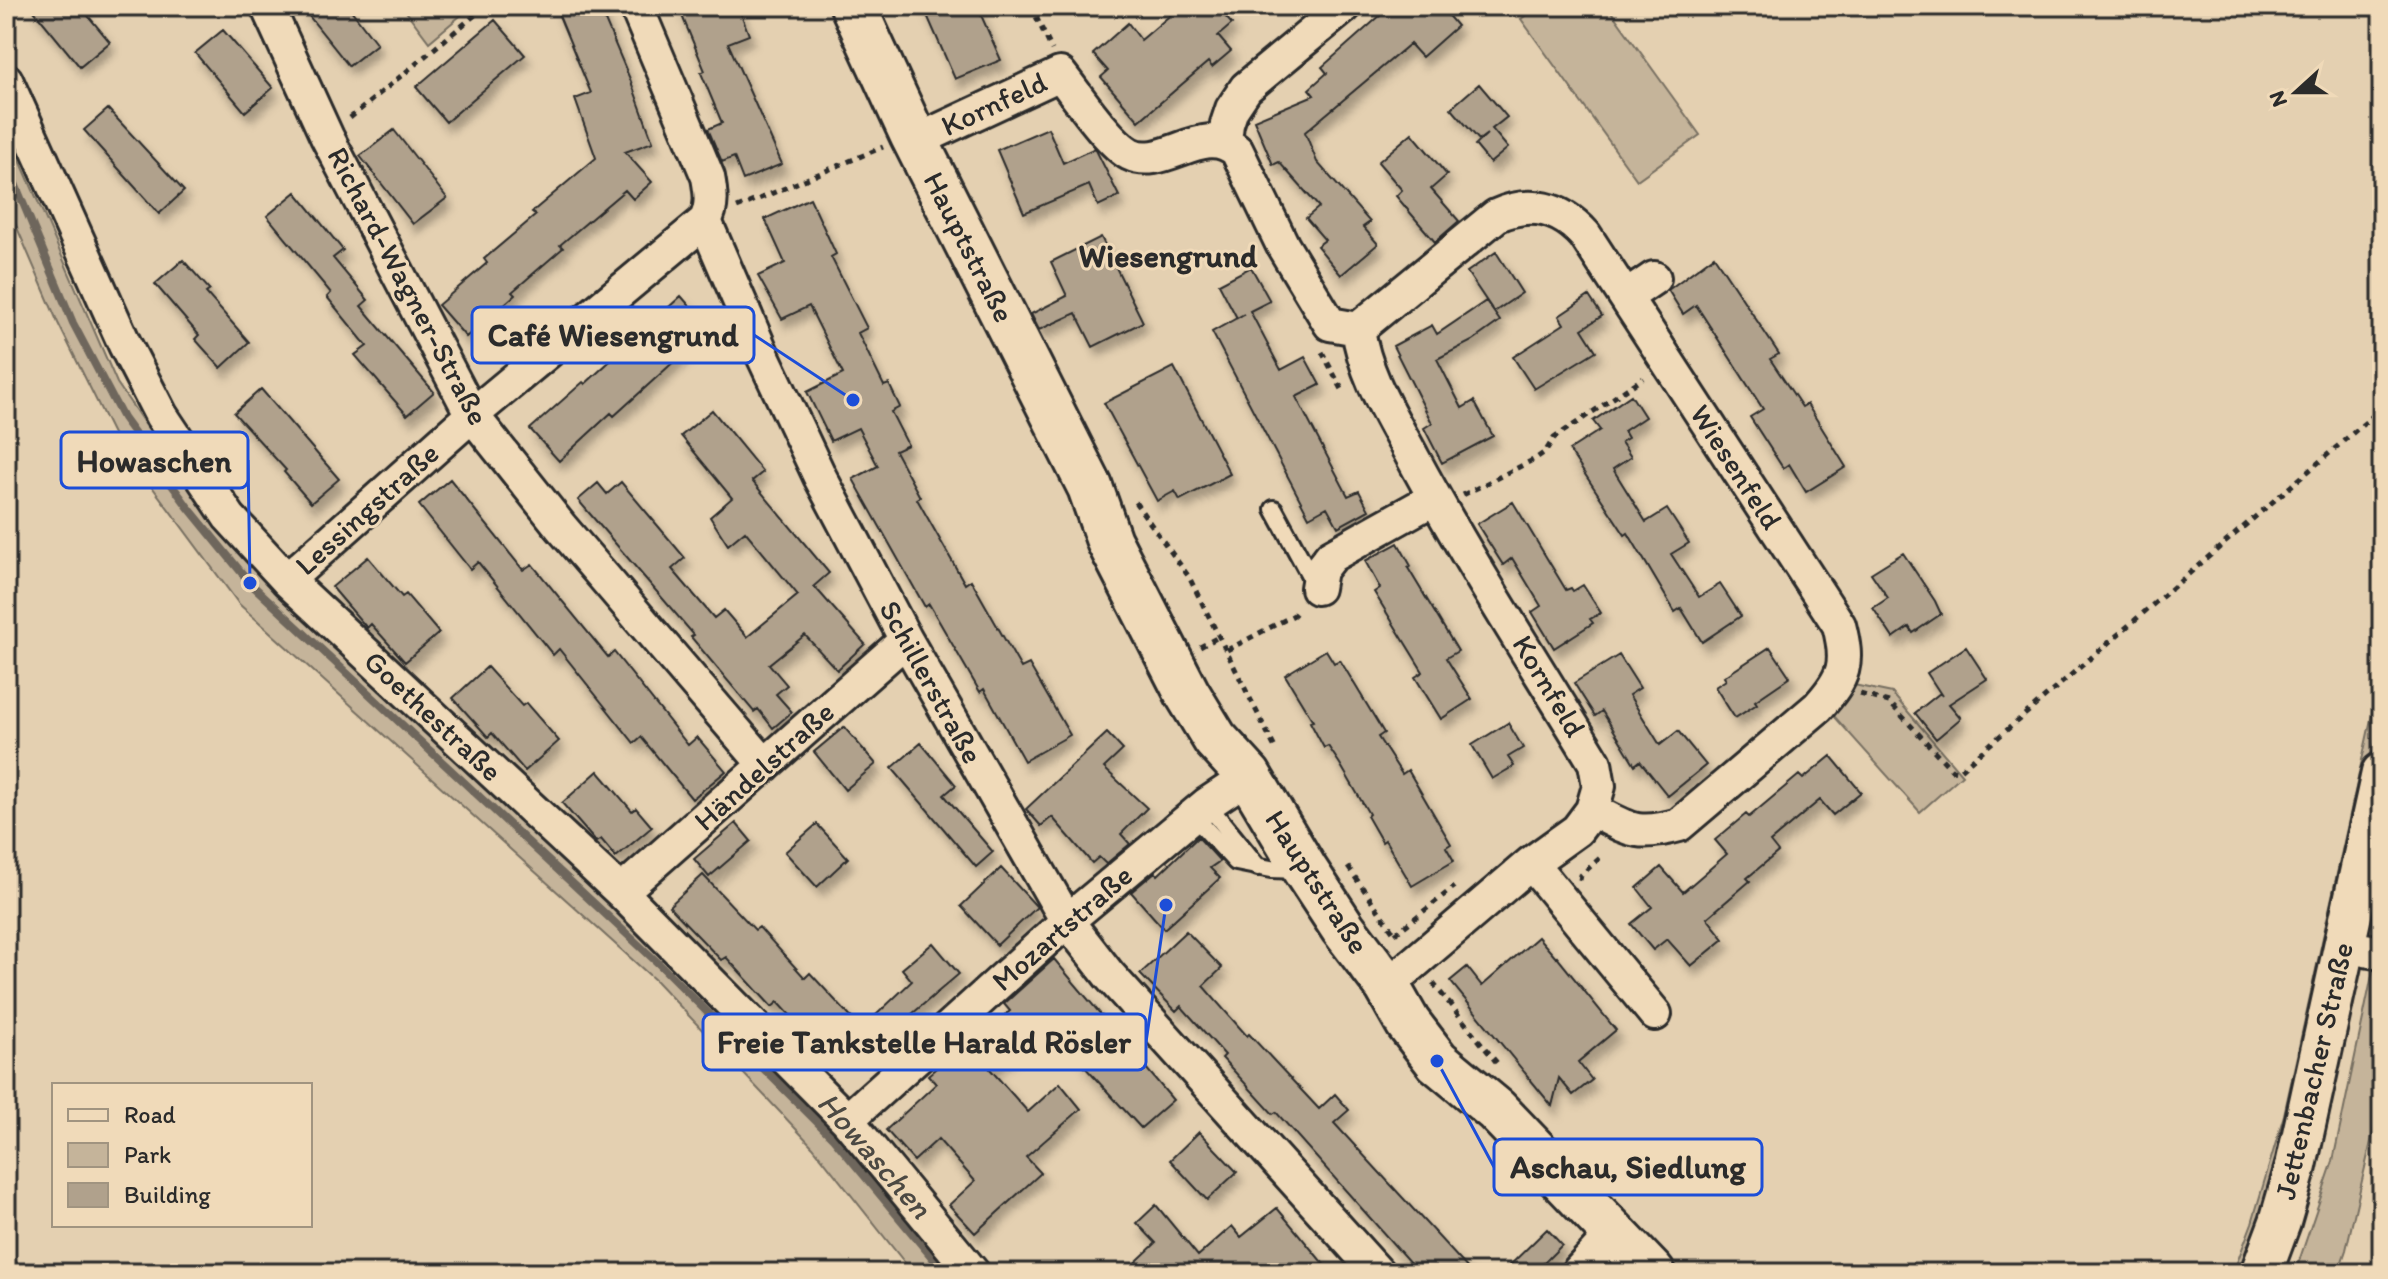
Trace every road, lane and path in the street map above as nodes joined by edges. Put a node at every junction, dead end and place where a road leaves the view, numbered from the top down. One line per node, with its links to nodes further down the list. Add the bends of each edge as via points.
1 (267, 6): 9 (street, Richard-Wagner-Straße)
2 (486, 6): 9 (path)
3 (636, 6): 12 (street, Schillerstraße, via 708,177)
4 (853, 6): 10 (main road, Hauptstraße)
5 (1031, 6): 7 (path)
6 (1345, 6): 11 (street, via 1246,88 1232,109)
7 (1060, 74): 10 (street, Kornfeld); 11 (street, Kornfeld, via 1118,147 1133,156 1146,159)
8 (6, 80): 22 (street, Goethestraße, via 161,415 229,517)
9 (327, 137): 18 (street, Richard-Wagner-Straße)
10 (914, 138): 12 (path); 19 (main road, Hauptstraße)
11 (1225, 141): 15 (street, via 1237,151 1283,246 1330,324)
12 (707, 217): 18 (street, Lessingstraße); 24 (street, Schillerstraße, via 764,358)
13 (1654, 278): 14 (street)
14 (1626, 297): 15 (street, Wiesenfeld, via 1573,221 1542,208 1512,208 1480,227); 16 (street, Wiesenfeld)
15 (1358, 329): 20 (street, Kornfeld, via 1373,382)
16 (1668, 361): 20 (path, via 1554,438 1535,459); 26 (street, Wiesenfeld, via 1839,625 1845,648)
17 (2382, 408): 26 (path, via 1959,771 1952,770 1889,702 1844,693)
18 (472, 415): 22 (street, Lessingstraße); 28 (street, Richard-Wagner-Straße)
19 (1109, 489): 25 (path, via 1189,577); 27 (main road, Hauptstraße, via 1109,541 1187,693 1215,739)
20 (1438, 502): 23 (street, via 1331,556 1320,570); 31 (street, Kornfeld, via 1595,763 1599,786)
21 (1274, 509): 23 (lane)
22 (287, 580): 35 (street, Goethestraße)
23 (1317, 588): 25 (path, via 1294,615)
24 (906, 640): 28 (street, Händelstraße); 36 (street, Schillerstraße)
25 (1227, 650): 27 (path)
26 (1837, 686): 31 (street, via 1679,825 1635,832)
27 (1263, 764): 30 (street, Mozartstraße); 34 (main road, Hauptstraße)
28 (765, 765): 35 (street, Händelstraße)
29 (2382, 773): 37 (street, Jettenbacher Straße)
30 (1207, 804): 34 (lane, via 1201,824 1236,862 1258,867); 36 (street, Mozartstraße)
31 (1584, 820): 32 (path, via 1601,857); 33 (street)
32 (1613, 847)
33 (1531, 863): 39 (street); 40 (street)
34 (1324, 865): 39 (path); 39 (main road, Hauptstraße, via 1343,928)
35 (621, 892): 42 (street, Goethestraße)
36 (1067, 921): 42 (street, Mozartstraße); 47 (street, Schillerstraße, via 1109,975)
37 (2342, 946): 38 (street); 50 (street, Jettenbacher Straße, via 2296,1166)
38 (2382, 953)
39 (1401, 974): 41 (path); 41 (main road, Hauptstraße, via 1407,998)
40 (1655, 1014)
41 (1500, 1090): 43 (main road, Hauptstraße)
42 (847, 1120): 46 (street, Goethestraße)
43 (1613, 1234): 48 (street); 49 (main road, Hauptstraße)
44 (6, 1262): 45 (path)
45 (16, 1273)
46 (973, 1273)
47 (1378, 1273)
48 (1577, 1273)
49 (1652, 1273)
50 (2261, 1273)

